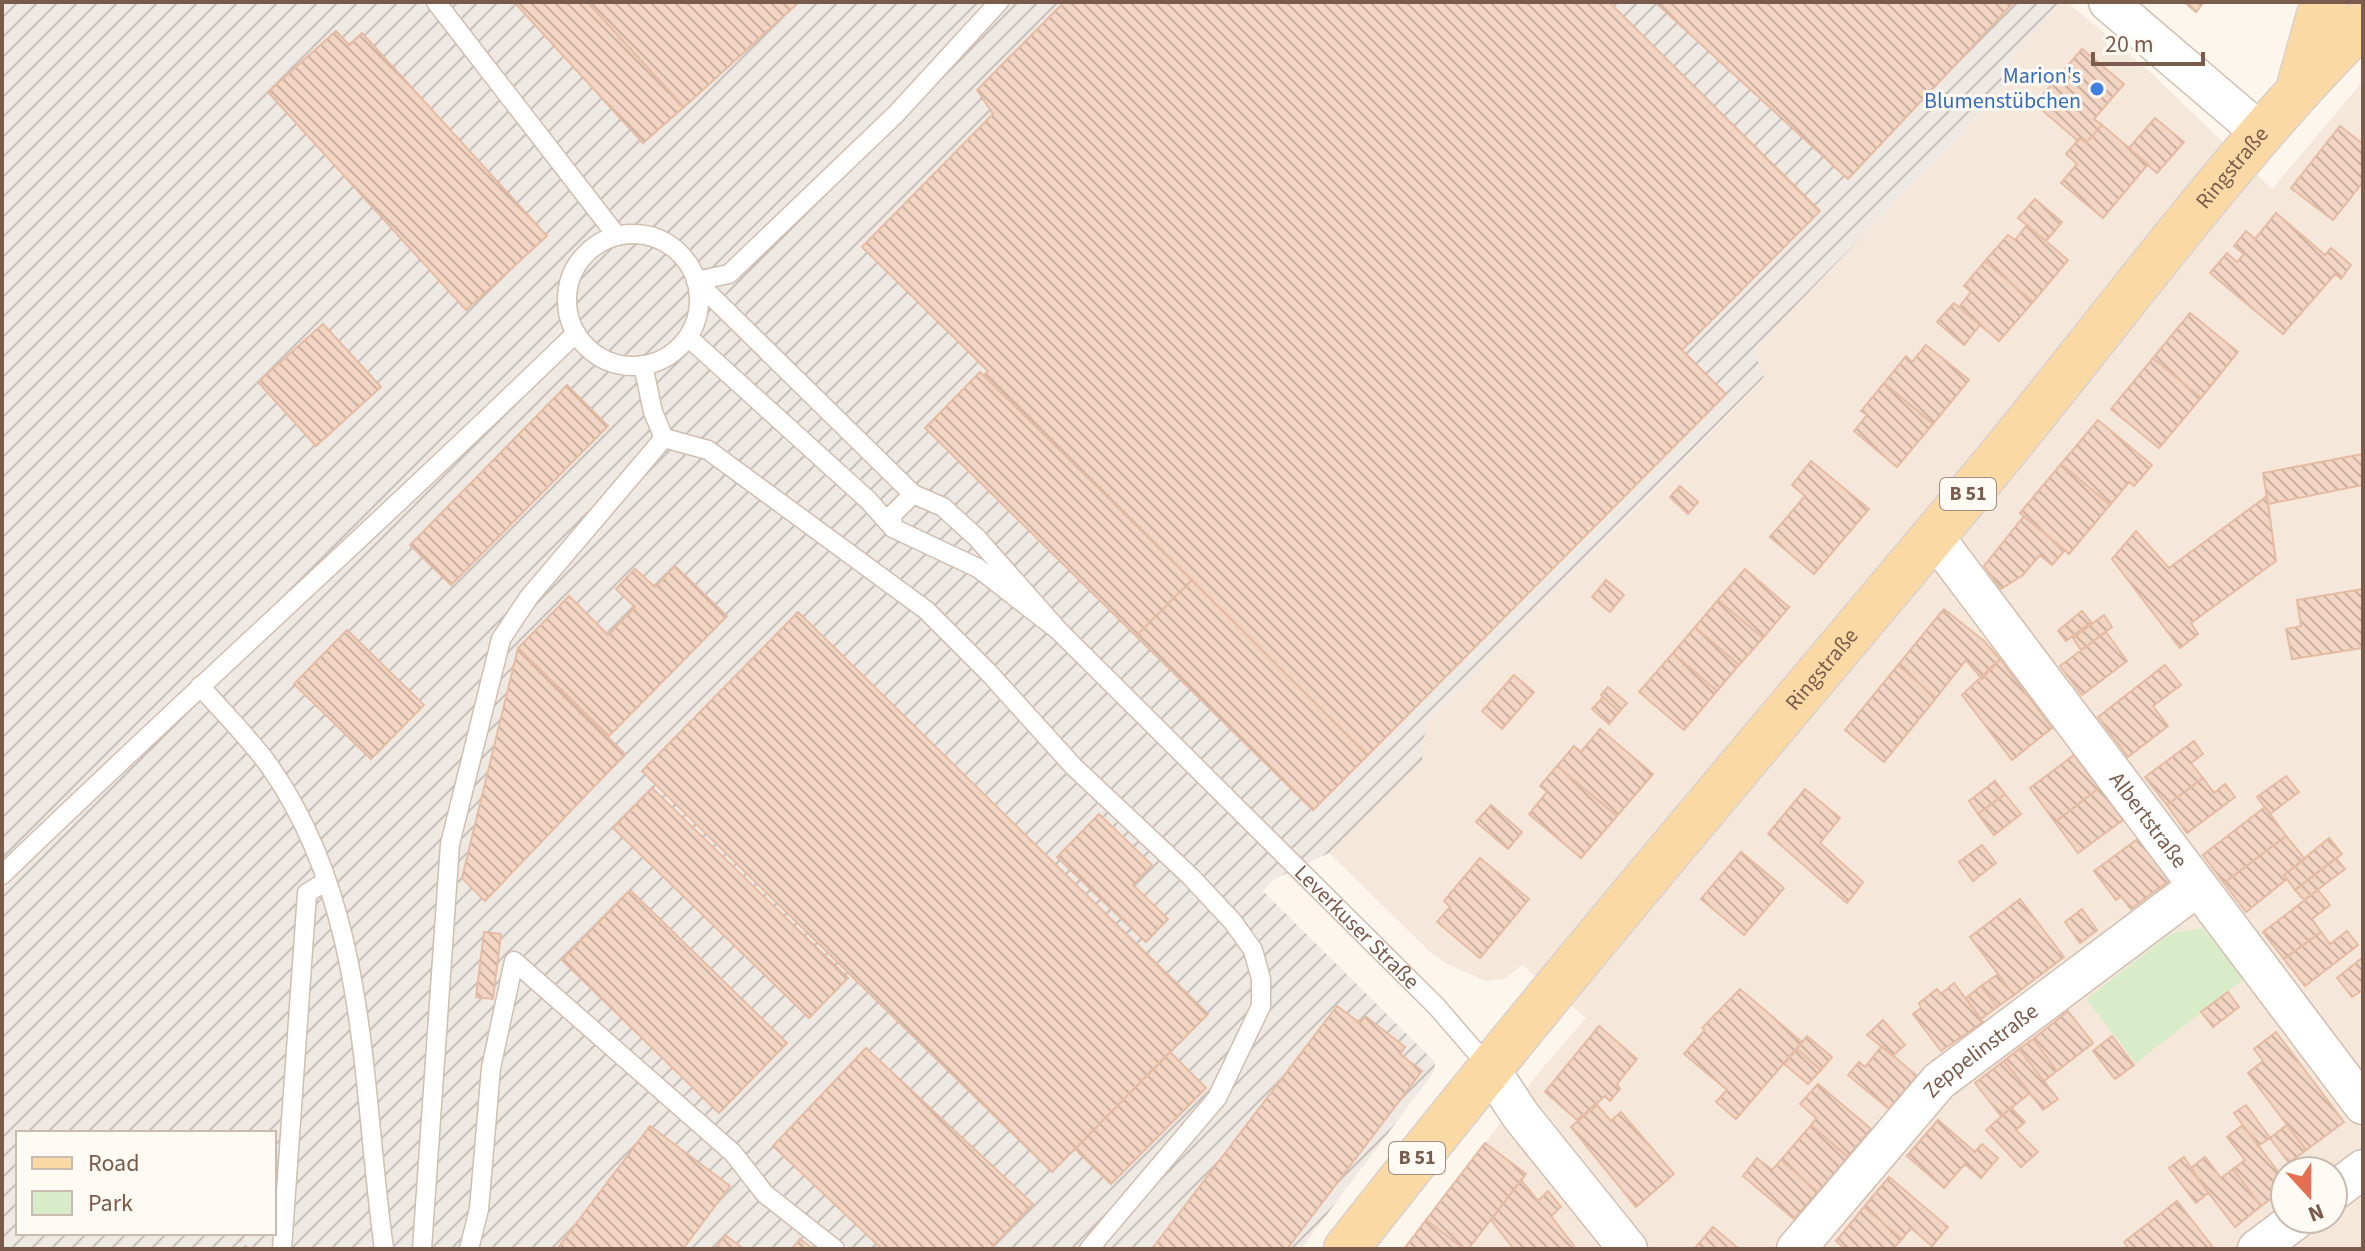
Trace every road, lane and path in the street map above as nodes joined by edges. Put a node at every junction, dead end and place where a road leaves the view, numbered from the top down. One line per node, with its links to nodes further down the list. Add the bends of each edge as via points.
1 (436, 2): 8 (lane)
2 (999, 2): 9 (lane, via 896,114 729,274)
3 (2108, 2): 7 (street)
4 (2326, 2): 6 (main road, Ringstraße)
5 (2363, 23): 6 (main road, Ringstraße)
6 (2298, 89): 7 (main road, Ringstraße)
7 (2260, 132): 16 (main road, Ringstraße / B 51)
8 (617, 236): 9 (lane, via 650,236 665,242 684,259); 10 (lane, via 582,257 571,274 568,315)
9 (696, 281): 11 (lane, via 698,310); 14 (lane, Leverkuser Straße)
10 (576, 333): 12 (lane, via 604,360); 18 (lane, via 394,510)
11 (688, 337): 12 (lane, via 660,360); 15 (lane)
12 (643, 365): 13 (lane)
13 (664, 438): 27 (lane, via 529,597 501,639 450,844); 30 (lane, via 708,450 926,610 1074,767 1212,899 1253,950 1261,1006 1217,1098)
14 (913, 494): 15 (lane, via 892,515); 17 (lane, Leverkuser Straße, via 943,507 977,538)
15 (893, 528): 17 (lane, Leverkuser Straße, via 978,568)
16 (1934, 536): 21 (street, Albertstraße); 22 (main road, Ringstraße / B 51)
17 (1059, 631): 22 (lane, Leverkuser Straße, via 1437,1007)
18 (200, 686): 19 (lane); 20 (lane, via 268,764 300,821)
19 (5, 868)
20 (325, 882): 25 (lane, via 307,893); 26 (lane, via 348,952 360,1019)
21 (2197, 887): 23 (street, Albertstraße); 33 (street, Zeppelinstraße, via 1939,1081)
22 (1488, 1066): 31 (main road, Ringstraße / B 51); 32 (street, Leverkuser Straße, via 1521,1116)
23 (2363, 1105)
24 (2276, 1235): 34 (street)
25 (282, 1249)
26 (384, 1249)
27 (422, 1249)
28 (469, 1249): 29 (lane, via 479,1209 491,1068 514,961 733,1153 765,1194)
29 (835, 1249)
30 (1089, 1249)
31 (1346, 1249)
32 (1628, 1249)
33 (1796, 1249)
34 (2257, 1249)

